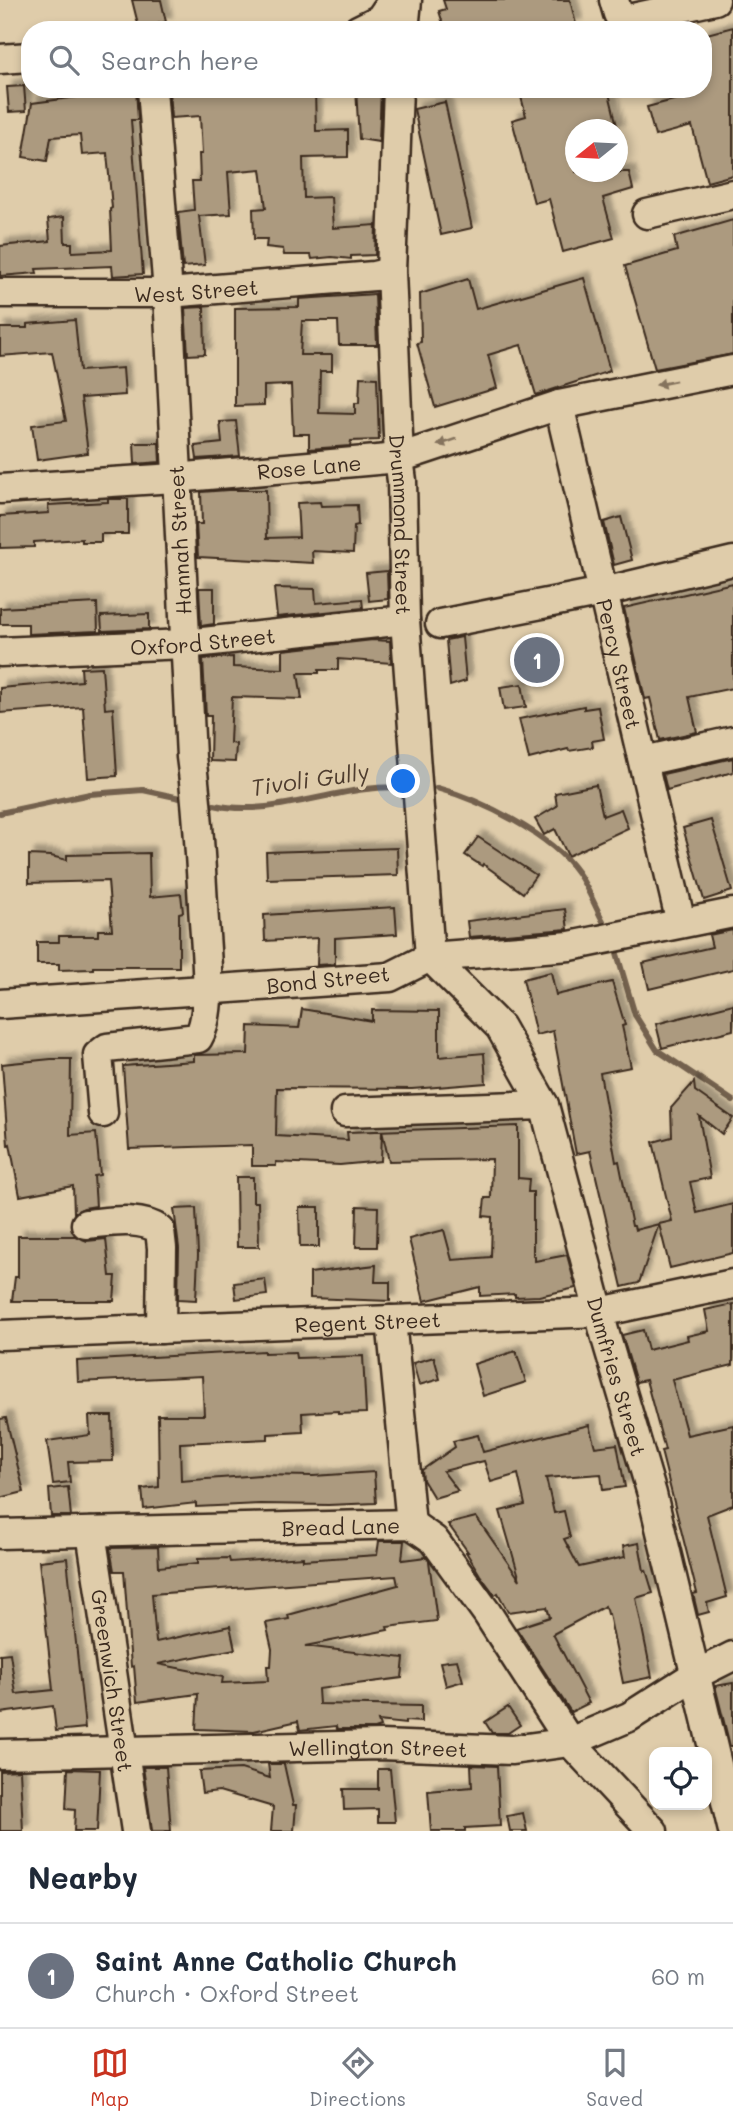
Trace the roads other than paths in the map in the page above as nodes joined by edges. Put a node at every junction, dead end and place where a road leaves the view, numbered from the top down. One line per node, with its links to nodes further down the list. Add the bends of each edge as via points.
1 (393, 0): 5 (street)
2 (407, 0): 6 (street)
3 (614, 0): 4 (street, via 624,20)
4 (715, 0)
5 (376, 21)
6 (405, 21)
7 (21, 58): 8 (street)
8 (0, 59)
9 (153, 98): 15 (street, Hannah Street)
10 (398, 98): 13 (street, Drummond Street)
11 (733, 194): 12 (street)
12 (647, 214)
13 (391, 272): 15 (street, West Street); 18 (street, Drummond Street)
14 (0, 293): 15 (street, West Street)
15 (168, 293): 19 (street, Hannah Street)
16 (733, 370): 17 (street, Rose Lane, one-way to 17)
17 (559, 405): 18 (street, Rose Lane, one-way to 18); 22 (street, Percy Street)
18 (399, 458): 19 (street, Rose Lane); 23 (street, Drummond Street)
19 (175, 478): 20 (street, Rose Lane); 25 (street, Hannah Street)
20 (0, 489)
21 (733, 561): 22 (street)
22 (603, 592): 24 (street); 28 (street, Percy Street)
23 (405, 621): 25 (street, Oxford Street); 31 (street, Drummond Street)
24 (440, 624)
25 (185, 645): 26 (street, Oxford Street); 32 (street, Hannah Street)
26 (0, 652)
27 (733, 741): 28 (street)
28 (644, 761): 30 (street, Percy Street)
29 (733, 913): 30 (street, Bond Street)
30 (681, 923): 31 (street, Bond Street, via 570,946)
31 (430, 957): 32 (street, Bond Street, via 390,977); 34 (street, Dumfries Street, via 500,1027)
32 (207, 990): 33 (street, Bond Street); 36 (street, Hannah Street, via 198,1038 107,1048 98,1055)
33 (0, 1004)
34 (544, 1105): 35 (street); 39 (street, Dumfries Street)
35 (345, 1112)
36 (103, 1113)
37 (86, 1224): 41 (street, via 125,1221 152,1224 160,1230)
38 (733, 1284): 39 (street, Regent Street)
39 (600, 1312): 40 (street, Regent Street); 47 (street, Dumfries Street, via 652,1494)
40 (391, 1320): 41 (street, Regent Street); 43 (street)
41 (160, 1328): 42 (street, Regent Street)
42 (0, 1335)
43 (411, 1524): 44 (street, Bread Lane); 48 (street, Bread Lane, via 434,1540)
44 (91, 1532): 45 (street, Bread Lane); 49 (street, Greenwich Street)
45 (0, 1534)
46 (733, 1656): 47 (street, Wellington Street)
47 (695, 1675): 48 (street, Wellington Street, via 629,1717); 53 (street, Dumfries Street)
48 (570, 1742): 49 (street, Wellington Street, via 512,1750 380,1745); 52 (street, Bread Lane)
49 (124, 1751): 50 (street, Wellington Street); 51 (street, Greenwich Street)
50 (0, 1754)
51 (136, 1831)
52 (653, 1831)
53 (733, 1831)

